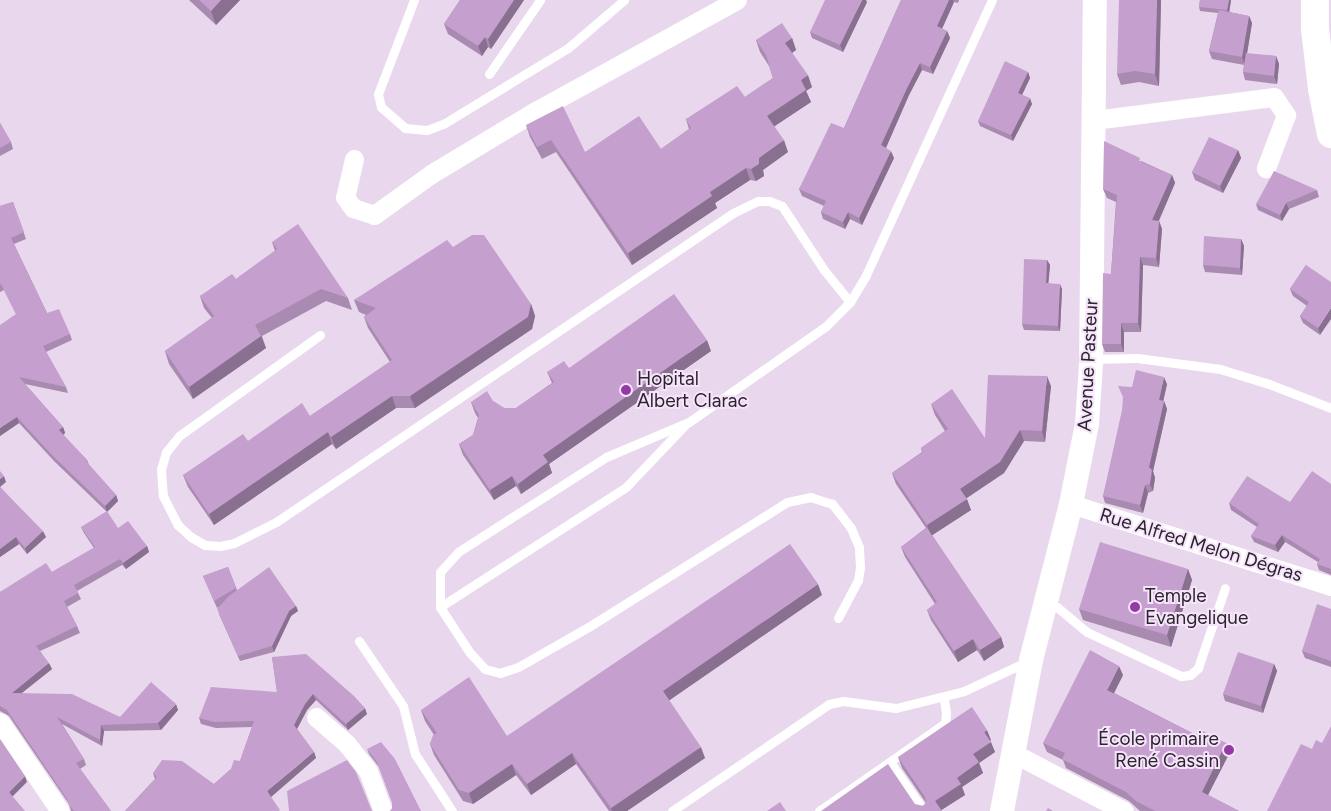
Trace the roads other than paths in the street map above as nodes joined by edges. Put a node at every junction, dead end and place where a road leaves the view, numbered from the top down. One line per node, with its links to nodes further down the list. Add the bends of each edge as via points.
1 (414, 0): 3 (lane, via 378,94 381,107 405,128 427,130 445,123 568,48)
2 (540, 0): 8 (lane)
3 (624, 0)
4 (737, 0): 11 (street, via 523,118 431,174 374,215 353,208 345,197)
5 (992, 0): 13 (lane, via 895,213)
6 (1095, 0): 9 (street, Avenue Pasteur)
7 (1315, 0): 10 (highway, via 1321,80)
8 (489, 74)
9 (1094, 120): 12 (street, via 1274,97 1286,115); 15 (street, Avenue Pasteur)
10 (1331, 134)
11 (354, 159)
12 (1266, 168)
13 (850, 302): 14 (lane, via 824,270 782,206 758,201 733,213 276,522 220,546 205,544 191,537 178,525 163,496 161,469 166,452 179,436); 17 (lane, via 826,326)
14 (320, 335)
15 (1091, 359): 16 (lane, via 1138,358 1220,369); 18 (street, Avenue Pasteur, via 1087,424)
16 (1331, 408)
17 (689, 422): 22 (lane, via 626,487); 22 (lane, via 606,457 458,552 440,572)
18 (1071, 504): 19 (street, Rue Alfred Melon Dégras); 21 (street, Avenue Pasteur)
19 (1331, 586)
20 (1226, 588): 21 (lane, via 1198,668 1190,675 1181,676 1087,632 1057,606)
21 (1046, 602): 25 (street, Avenue Pasteur)
22 (440, 607): 23 (lane, via 485,670 500,673 518,667 590,626 787,502 811,497 832,504 851,528 859,547 858,580)
23 (838, 618)
24 (359, 641): 33 (lane, via 403,706 415,754)
25 (1031, 660): 26 (lane); 29 (street, Avenue Pasteur)
26 (944, 698): 30 (lane, via 945,723); 34 (lane, via 896,708 843,701 829,704)
27 (316, 717): 32 (street, via 347,744 368,771)
28 (0, 722): 31 (street)
29 (1013, 752): 37 (street, Avenue Pasteur); 38 (street)
30 (890, 762): 35 (lane); 36 (lane)
31 (60, 811)
32 (383, 811)
33 (452, 811)
34 (672, 811)
35 (819, 811)
36 (924, 811)
37 (1002, 811)
38 (1124, 811)

